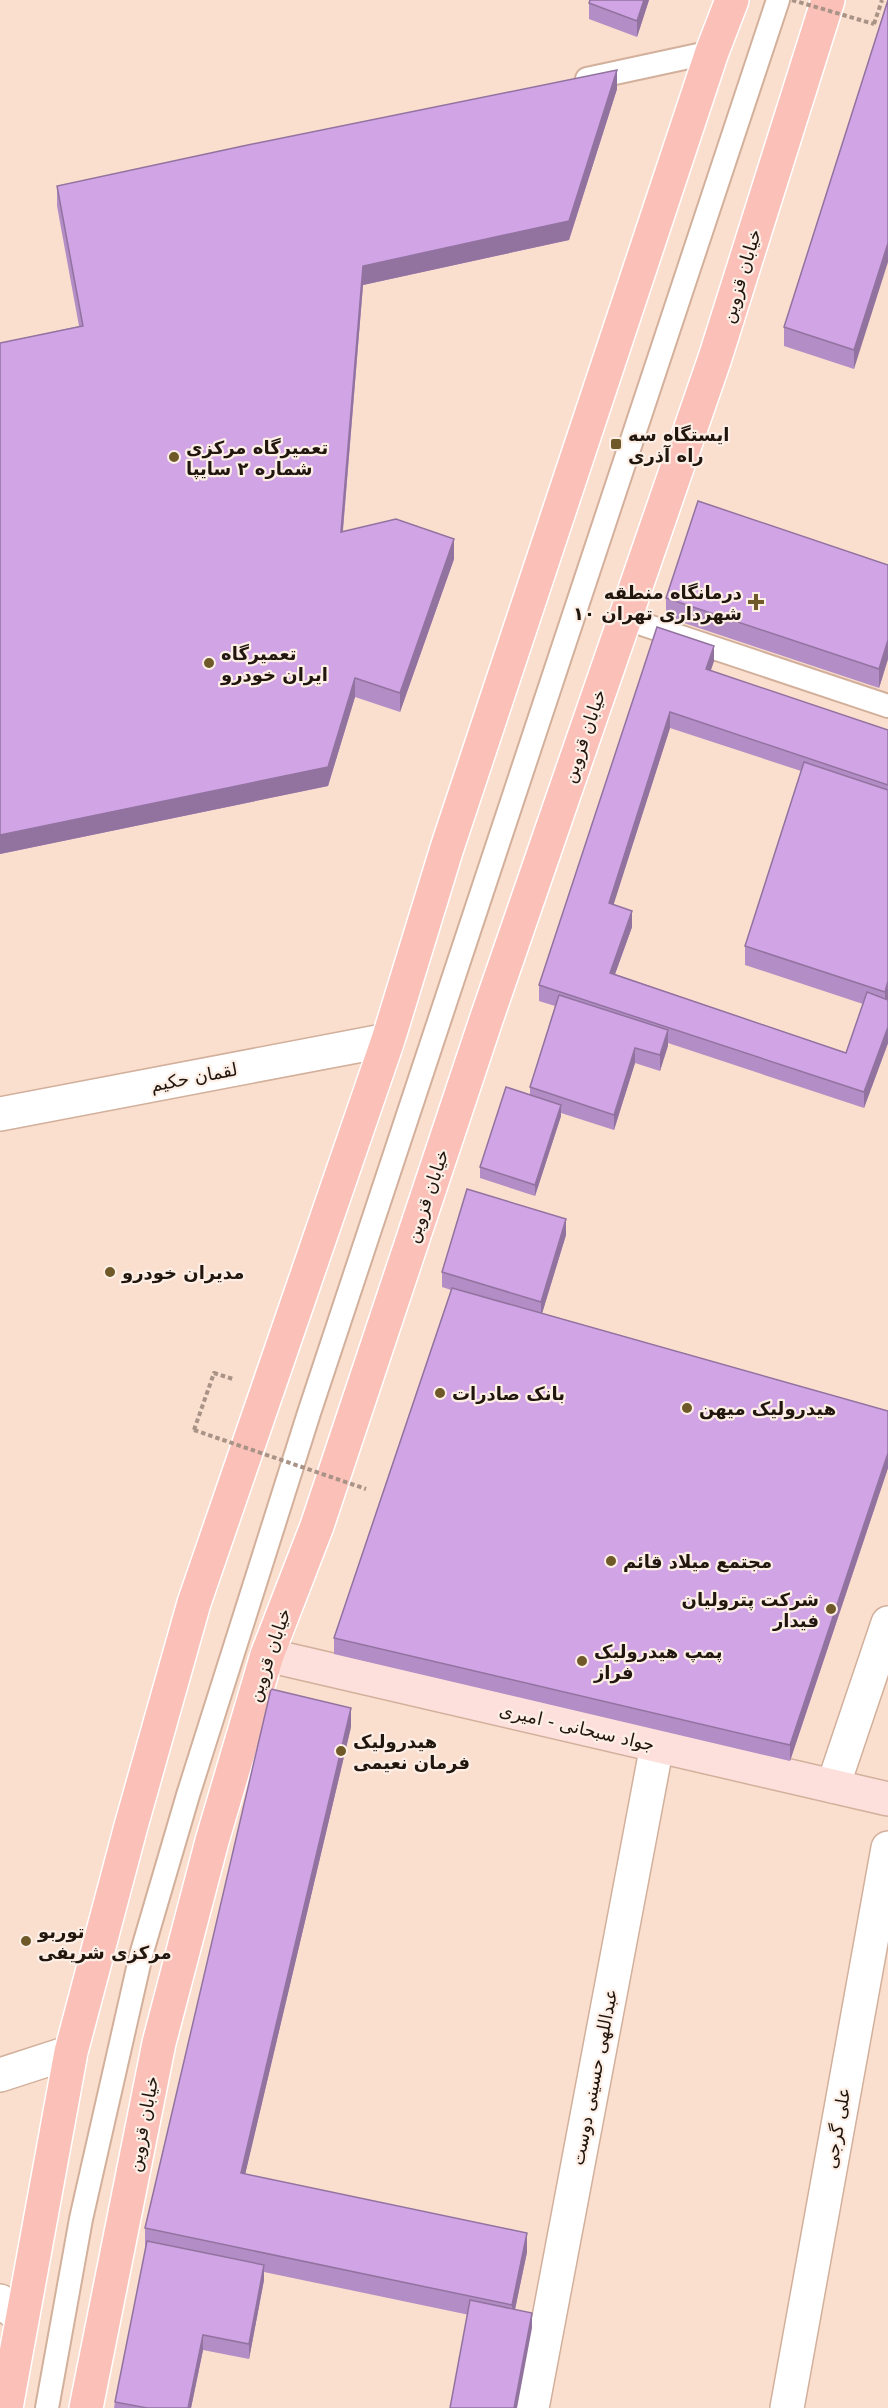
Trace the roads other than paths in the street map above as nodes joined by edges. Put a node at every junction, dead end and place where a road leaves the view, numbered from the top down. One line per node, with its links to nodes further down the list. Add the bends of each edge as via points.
1 (732, 0): 4 (main road)
2 (778, 0): 20 (lane, via 309,1413 188,1795 141,1955 81,2219)
3 (828, 0): 6 (main road, خیابان قزوین, via 715,358)
4 (711, 52): 5 (lane); 8 (main road, via 447,848)
5 (560, 84)
6 (624, 618): 7 (lane); 11 (main road, خیابان قزوین, via 317,1526)
7 (888, 706)
8 (388, 1040): 9 (street, لقمان حکیم); 16 (main road, via 194,1603)
9 (0, 1114)
10 (888, 1623): 13 (street)
11 (267, 1654): 12 (main road, جواد سبحانی - امیری); 21 (main road, خیابان قزوین, via 159,2043)
12 (657, 1745): 13 (main road, جواد سبحانی - امیری); 22 (street, عبداللهی حسینی دوست)
13 (833, 1786): 14 (main road, جواد سبحانی - امیری)
14 (888, 1799)
15 (888, 1848): 23 (street, علی گرجی)
16 (70, 2052): 17 (street); 18 (main road)
17 (0, 2075)
18 (11, 2309): 19 (main road)
19 (6, 2408)
20 (47, 2408)
21 (86, 2408)
22 (532, 2408)
23 (787, 2408)

